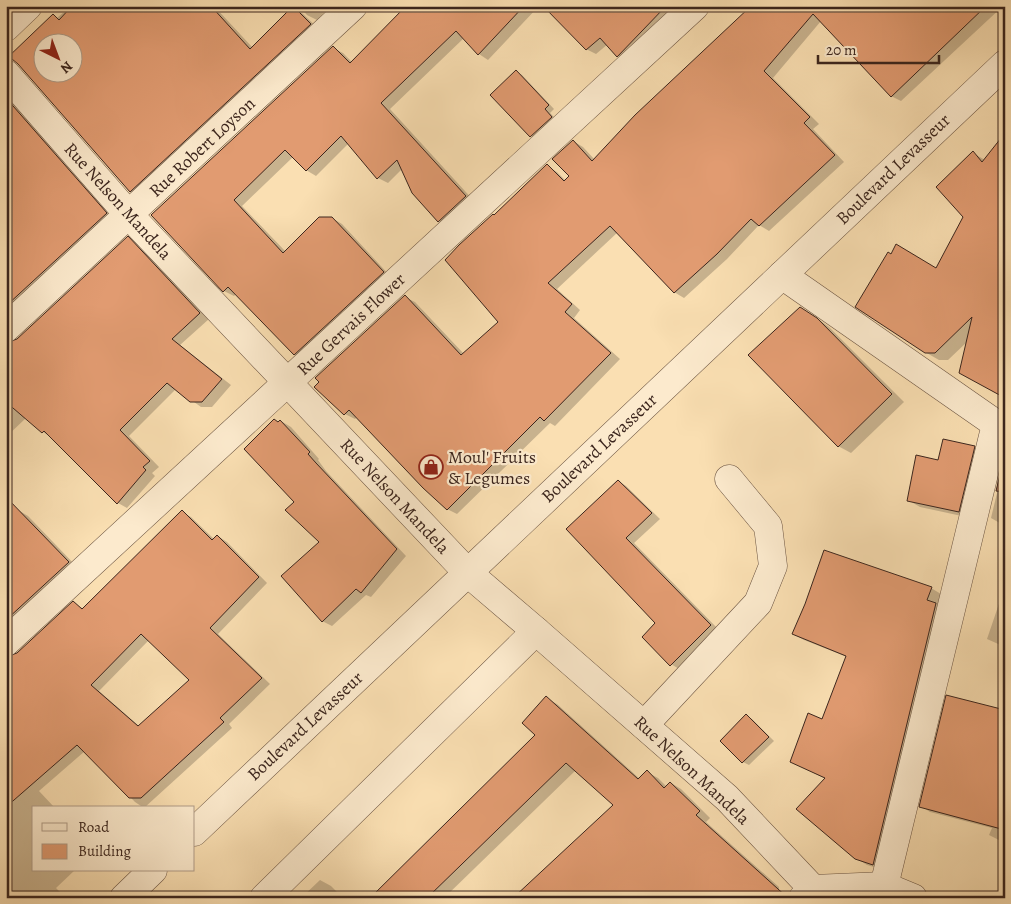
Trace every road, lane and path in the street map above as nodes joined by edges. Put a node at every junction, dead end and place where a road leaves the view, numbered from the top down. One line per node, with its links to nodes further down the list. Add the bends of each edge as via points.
1 (28, 6): 4 (street)
2 (353, 6): 7 (street, Rue Robert Loyson)
3 (695, 6): 10 (street, Rue Gervais Flower)
4 (6, 27)
5 (1005, 64): 8 (street, Boulevard Levasseur)
6 (6, 74): 7 (street, Rue Nelson Mandela)
7 (129, 215): 9 (street, Rue Robert Loyson); 10 (street, Rue Nelson Mandela)
8 (782, 275): 12 (street, Boulevard Levasseur); 18 (street, via 996,424)
9 (6, 328)
10 (288, 383): 12 (street, Rue Nelson Mandela); 14 (street, Rue Gervais Flower)
11 (729, 479): 15 (street, via 768,526 773,566 758,603)
12 (468, 573): 13 (street, Rue Nelson Mandela); 16 (street, Boulevard Levasseur)
13 (536, 631): 15 (street, Rue Nelson Mandela); 21 (street)
14 (6, 642)
15 (644, 725): 19 (street, Rue Nelson Mandela, via 727,798)
16 (195, 831)
17 (151, 872): 20 (street)
18 (884, 886): 19 (street); 22 (street)
19 (808, 893)
20 (124, 898)
21 (264, 898)
22 (913, 898)

